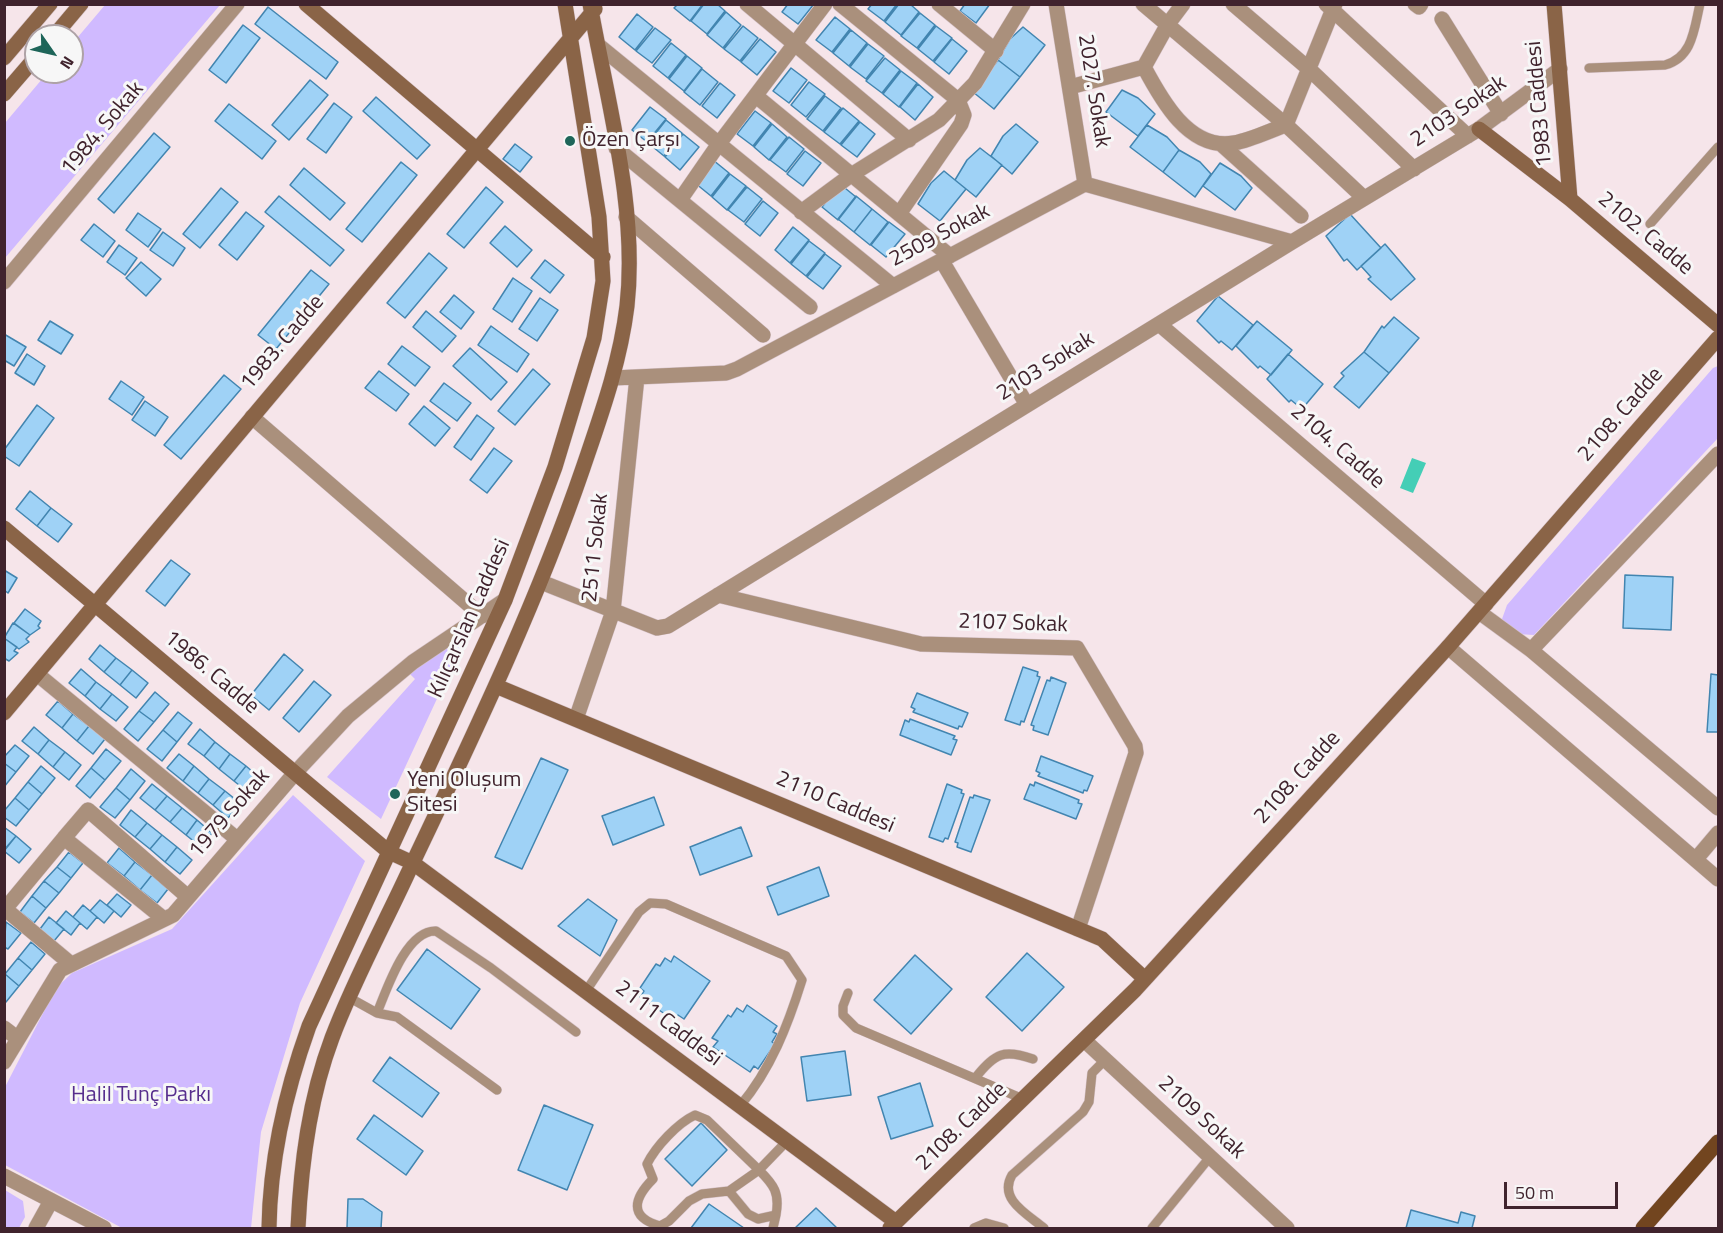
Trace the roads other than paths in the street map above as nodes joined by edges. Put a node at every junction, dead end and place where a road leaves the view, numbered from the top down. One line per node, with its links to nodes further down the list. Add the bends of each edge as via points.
1 (50, 4): 28 (street)
2 (81, 4): 22 (street)
3 (237, 4): 61 (street, 1984. Sokak)
4 (306, 4): 46 (street)
5 (565, 4): 24 (street, Kılıçarslan Caddesi)
6 (747, 4): 26 (street)
7 (825, 4): 26 (street)
8 (840, 4): 37 (street)
9 (939, 4): 27 (street)
10 (1056, 4): 34 (street, 2027. Sokak)
11 (1143, 4): 23 (street)
12 (1184, 4): 23 (street)
13 (1233, 4): 31 (street)
14 (1415, 4): 15 (street)
15 (1421, 4)
16 (1554, 4): 32 (street, 1983 Caddesi)
17 (1700, 4): 30 (lane, via 1690,45 1677,60 1665,65)
18 (1023, 5): 27 (street)
19 (1332, 6): 31 (street); 40 (street)
20 (594, 7): 24 (street, 1983. Cadde); 25 (street)
21 (1442, 19): 38 (street)
22 (64, 24)
23 (1168, 24): 29 (street); 39 (street)
24 (572, 37): 46 (street, 1983. Cadde); 59 (street, Kılıçarslan Caddesi)
25 (598, 45): 43 (street); 45 (street)
26 (795, 45): 36 (street); 41 (street)
27 (996, 51): 37 (street, via 975,83)
28 (4, 58)
29 (1144, 67): 34 (street); 42 (street, via 1181,123 1201,138)
30 (1588, 68)
31 (1309, 69): 39 (street); 47 (street)
32 (1560, 69): 38 (street, 2103 Sokak); 51 (street, 1983 Caddesi)
33 (24, 71): 35 (street)
34 (1070, 87): 49 (street, 2027. Sokak)
35 (4, 94)
36 (756, 96): 43 (street); 48 (street)
37 (958, 100): 41 (street, via 939,120); 54 (street, via 964,115 961,124)
38 (1501, 114): 40 (street, 2103 Sokak)
39 (1286, 125): 42 (street); 50 (street)
40 (1473, 133): 47 (street, 2103 Sokak); 51 (street, 2102. Cadde)
41 (909, 140): 48 (street)
42 (1221, 144): 55 (street)
43 (718, 145): 52 (street); 53 (street)
44 (1719, 147): 57 (lane)
45 (616, 148): 52 (street); 56 (street)
46 (476, 150): 59 (street); 71 (street, 1983. Cadde)
47 (1414, 169): 50 (street, 2103 Sokak)
48 (851, 175): 53 (street); 54 (street)
49 (1085, 184): 58 (street); 60 (street, 2509 Sokak)
50 (1364, 198): 58 (street, 2103 Sokak)
51 (1570, 199): 65 (street, 2102. Cadde)
52 (680, 200): 63 (street)
53 (801, 212): 62 (street)
54 (898, 214): 60 (street)
55 (1301, 216)
56 (626, 217): 66 (street); 69 (street, via 627,302)
57 (1650, 224)
58 (1292, 242): 64 (street, 2103 Sokak)
59 (603, 257): 76 (street, Kılıçarslan Caddesi, via 600,308 580,391)
60 (946, 258): 62 (street, 2509 Sokak); 70 (street)
61 (4, 282)
62 (893, 286): 68 (street, 2509 Sokak, via 731,372)
63 (810, 307)
64 (1159, 324): 70 (street, 2103 Sokak); 78 (street, 2104. Cadde)
65 (1719, 326)
66 (763, 335)
67 (1719, 338): 78 (street, 2108. Cadde)
68 (637, 377): 69 (street, 2509 Sokak); 79 (street, 2511 Sokak)
69 (613, 378): 74 (street)
70 (1027, 405): 75 (street, 2103 Sokak)
71 (252, 417): 77 (street, 1983. Cadde); 80 (street)
72 (1719, 454): 82 (street)
73 (4, 528): 77 (street, 1986. Cadde)
74 (541, 582): 79 (street, 2103 Sokak); 84 (street)
75 (718, 595): 79 (street, 2103 Sokak, via 663,628); 99 (street, 2107 Sokak, via 921,644 1077,648 1136,753)
76 (505, 600): 80 (street, 1979 Sokak); 92 (street, Kılıçarslan Caddesi)
77 (95, 604): 83 (street, 1983. Cadde); 87 (street, 1986. Cadde)
78 (1482, 608): 81 (street, 2108. Cadde); 82 (street, 2104. Cadde)
79 (613, 611): 86 (street, 2511 Sokak)
80 (482, 616): 87 (street, 1979 Sokak, via 383,685)
81 (1449, 647): 93 (street); 101 (street, 2108. Cadde)
82 (1531, 650): 88 (street, 2104. Cadde)
83 (37, 674): 85 (street, 1983. Cadde); 91 (street)
84 (496, 686): 86 (street, 2110 Caddesi); 94 (street)
85 (4, 713)
86 (576, 719): 99 (street, 2110 Caddesi)
87 (294, 773): 91 (street, 1979 Sokak); 92 (street, 1986. Cadde)
88 (1719, 808)
89 (1719, 833): 93 (street)
90 (64, 838): 96 (street, via 88,810); 97 (street); 98 (street)
91 (237, 839): 96 (street, 1979 Sokak)
92 (389, 852): 94 (street, 2111 Caddesi); 128 (street, Kılıçarslan Caddesi, via 309,1026 292,1074 277,1139)
93 (1696, 859): 95 (street)
94 (413, 863): 102 (street, 2111 Caddesi); 104 (street)
95 (1719, 879)
96 (188, 897): 98 (street, 1979 Sokak, via 173,915)
97 (5, 909): 100 (street)
98 (164, 919): 100 (street, 1979 Sokak)
99 (1078, 929): 101 (street, 2110 Caddesi, via 1106,941)
100 (71, 964): 108 (street, 1979 Sokak, via 58,972)
101 (1145, 979): 109 (street, 2108. Cadde)
102 (586, 992): 116 (street, 2111 Caddesi); 116 (lane, via 639,912 650,903 666,904 786,956 802,980 775,1054)
103 (848, 993): 113 (lane, via 843,1015 856,1028)
104 (350, 998): 105 (lane); 129 (street, via 333,1037 308,1128)
105 (377, 1013): 107 (lane, via 413,939 436,931); 114 (lane, via 397,1017)
106 (4, 1028): 108 (street)
107 (576, 1032)
108 (17, 1038): 112 (street, 1979 Sokak)
109 (1084, 1040): 111 (street, 2109 Sokak); 115 (street, 2108. Cadde)
110 (1033, 1059): 113 (lane, via 1013,1052 1000,1054)
111 (1105, 1060): 119 (street, 2109 Sokak); 133 (lane, via 1092,1073 1089,1102 1083,1112 1012,1175 1007,1184 1011,1200)
112 (4, 1062)
113 (976, 1077): 115 (lane)
114 (497, 1089)
115 (1023, 1099): 125 (street, 2108. Cadde)
116 (740, 1106): 117 (street, 2111 Caddesi)
117 (787, 1141): 120 (lane); 125 (street, 2111 Caddesi)
118 (1719, 1142): 136 (main road)
119 (1210, 1157): 134 (lane); 135 (street, 2109 Sokak)
120 (759, 1170): 122 (lane); 122 (lane, via 714,1127 695,1115 651,1155 647,1164 653,1179 636,1200 636,1207 641,1215 660,1226 702,1194); 124 (lane, via 776,1188)
121 (4, 1176): 123 (street)
122 (729, 1191): 124 (lane, via 748,1214 758,1219)
123 (51, 1201): 126 (street); 127 (street)
124 (776, 1215): 130 (lane)
125 (893, 1225)
126 (36, 1228)
127 (104, 1228)
128 (269, 1228)
129 (298, 1228)
130 (773, 1228)
131 (974, 1228): 132 (lane, via 986,1223)
132 (1004, 1228)
133 (1044, 1228)
134 (1152, 1228)
135 (1287, 1228)
136 (1643, 1228)

